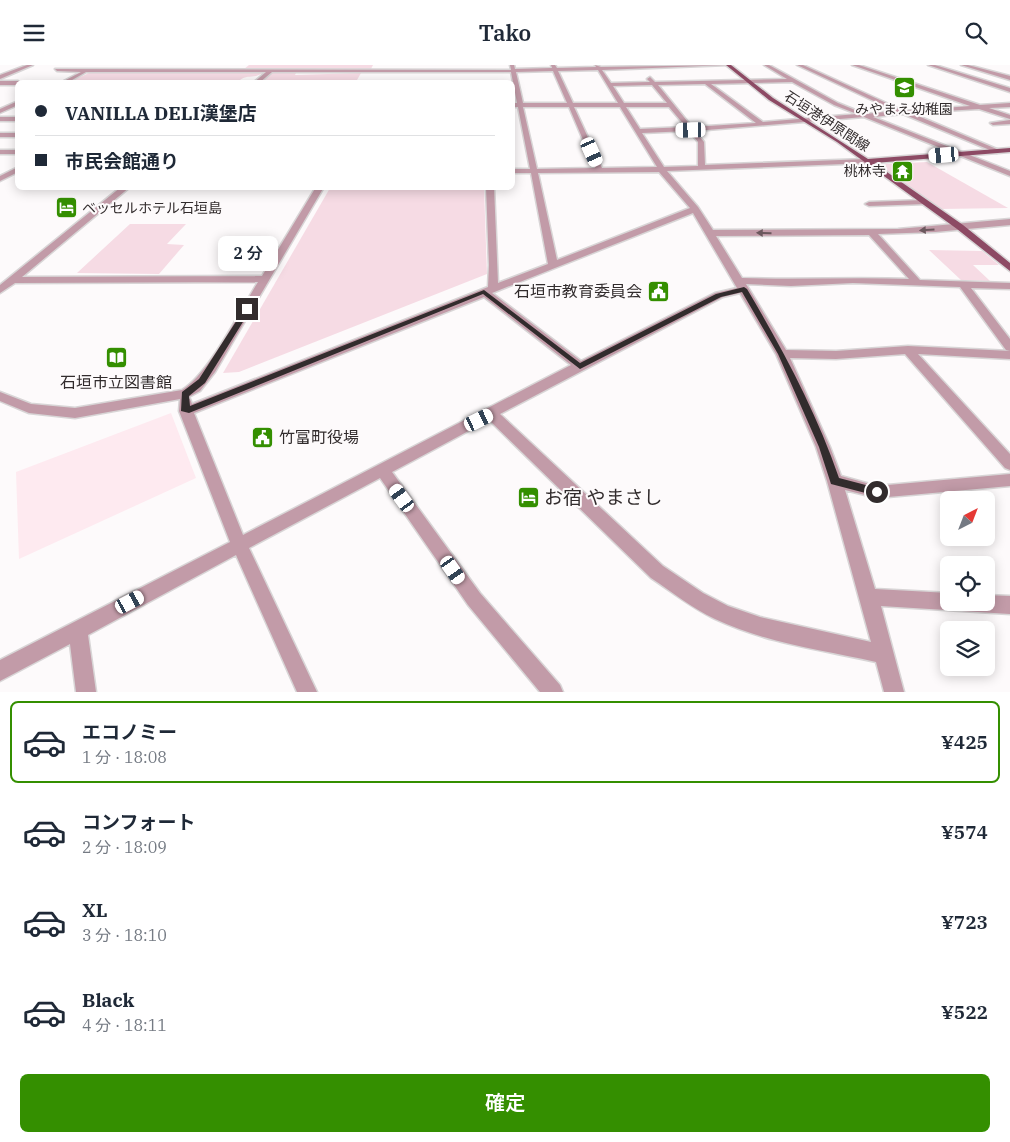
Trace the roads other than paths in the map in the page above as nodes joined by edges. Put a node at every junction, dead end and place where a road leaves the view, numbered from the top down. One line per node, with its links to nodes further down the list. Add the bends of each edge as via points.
1 (31, 65): 26 (street)
2 (246, 65): 20 (street)
3 (376, 65): 22 (street)
4 (394, 65): 23 (street)
5 (727, 65): 12 (street); 34 (main road, 石垣港伊原間線)
6 (766, 65): 33 (street)
7 (799, 65): 51 (street)
8 (854, 65): 49 (street)
9 (930, 65): 41 (street)
10 (963, 65): 30 (street)
11 (686, 66): 12 (street); 14 (street); 25 (street)
12 (711, 66)
13 (598, 67): 14 (street); 17 (street); 40 (street)
14 (641, 67): 39 (street)
15 (473, 68): 16 (street); 24 (street); 28 (street)
16 (513, 68): 17 (street)
17 (554, 68): 45 (street)
18 (56, 70): 19 (street)
19 (88, 71): 20 (street); 31 (street)
20 (238, 71): 21 (street)
21 (270, 71): 22 (street); 32 (street)
22 (372, 71): 23 (street)
23 (390, 71): 24 (street); 27 (street)
24 (430, 71)
25 (694, 73)
26 (0, 77)
27 (387, 77)
28 (472, 77)
29 (701, 78): 37 (street)
30 (1010, 78)
31 (68, 80)
32 (259, 80)
33 (792, 80): 34 (street); 52 (street)
34 (748, 82): 37 (street); 56 (main road, 石垣港伊原間線)
35 (0, 83): 36 (street)
36 (15, 83)
37 (708, 83): 39 (street); 59 (street)
38 (1010, 83): 41 (street)
39 (653, 84): 40 (street); 47 (street)
40 (609, 85): 46 (street)
41 (993, 85): 42 (street)
42 (1010, 90)
43 (14, 103): 50 (street)
44 (516, 105): 45 (street); 76 (street)
45 (571, 105): 46 (street); 77 (street)
46 (622, 105): 47 (street); 61 (street)
47 (670, 105): 60 (street)
48 (1010, 105): 49 (street)
49 (975, 106): 51 (street); 53 (street)
50 (0, 111)
51 (902, 112): 52 (street); 65 (street)
52 (862, 115): 56 (street); 68 (street)
53 (1010, 117)
54 (0, 119): 55 (street)
55 (15, 119)
56 (803, 121): 59 (street); 69 (main road, 石垣港伊原間線)
57 (1010, 122): 58 (street)
58 (993, 123)
59 (763, 125): 60 (street)
60 (691, 130): 61 (street); 72 (street, via 701,142)
61 (639, 131): 74 (street)
62 (0, 135): 63 (street)
63 (15, 135)
64 (1010, 150): 65 (main road)
65 (997, 151): 68 (main road)
66 (15, 152): 67 (street)
67 (0, 153)
68 (963, 153): 69 (main road); 78 (street)
69 (866, 161): 72 (street); 83 (main road, 石垣港伊原間線)
70 (0, 167): 71 (street)
71 (15, 168)
72 (702, 169): 74 (street)
73 (15, 170): 79 (street)
74 (662, 170): 77 (street); 85 (street)
75 (515, 171): 76 (street)
76 (534, 171): 77 (street); 90 (street)
77 (600, 171)
78 (1010, 174)
79 (0, 179)
80 (122, 190): 93 (street)
81 (318, 190): 92 (street)
82 (490, 190): 98 (street, via 494,265)
83 (924, 202): 84 (street); 87 (main road, 石垣港伊原間線)
84 (869, 204)
85 (695, 209): 88 (street); 90 (street)
86 (1010, 222): 87 (street)
87 (960, 227): 89 (street, one-way to 89); 91 (main road, 石垣港伊原間線)
88 (710, 233): 89 (street, one-way to 88); 96 (street)
89 (872, 233): 94 (street)
90 (554, 264): 98 (street)
91 (1010, 268)
92 (265, 279): 93 (street); 106 (street, via 211,369)
93 (13, 280): 99 (street)
94 (918, 282): 95 (street); 96 (street)
95 (962, 283): 97 (street); 100 (street)
96 (742, 285): 102 (street); 104 (street)
97 (1010, 286)
98 (489, 290): 104 (street); 106 (street)
99 (0, 291)
100 (1010, 347)
101 (908, 350): 102 (street, via 836,355); 103 (street); 108 (street)
102 (782, 354): 111 (street)
103 (1010, 355)
104 (580, 366): 107 (street)
105 (0, 396): 106 (street, via 29,408 75,413)
106 (185, 403): 112 (street)
107 (491, 414): 109 (street); 118 (street, via 657,572 686,591 722,613)
108 (1010, 464)
109 (382, 470): 112 (street); 122 (street, via 474,599)
110 (1010, 480): 111 (street, via 877,492)
111 (835, 481): 113 (street)
112 (240, 544): 117 (street); 121 (street)
113 (869, 597): 114 (street); 118 (street)
114 (940, 601)
115 (995, 604): 116 (street)
116 (1010, 605)
117 (78, 630): 119 (street); 120 (street)
118 (882, 654): 123 (street)
119 (0, 671)
120 (86, 692)
121 (307, 692)
122 (553, 692)
123 (894, 692)

